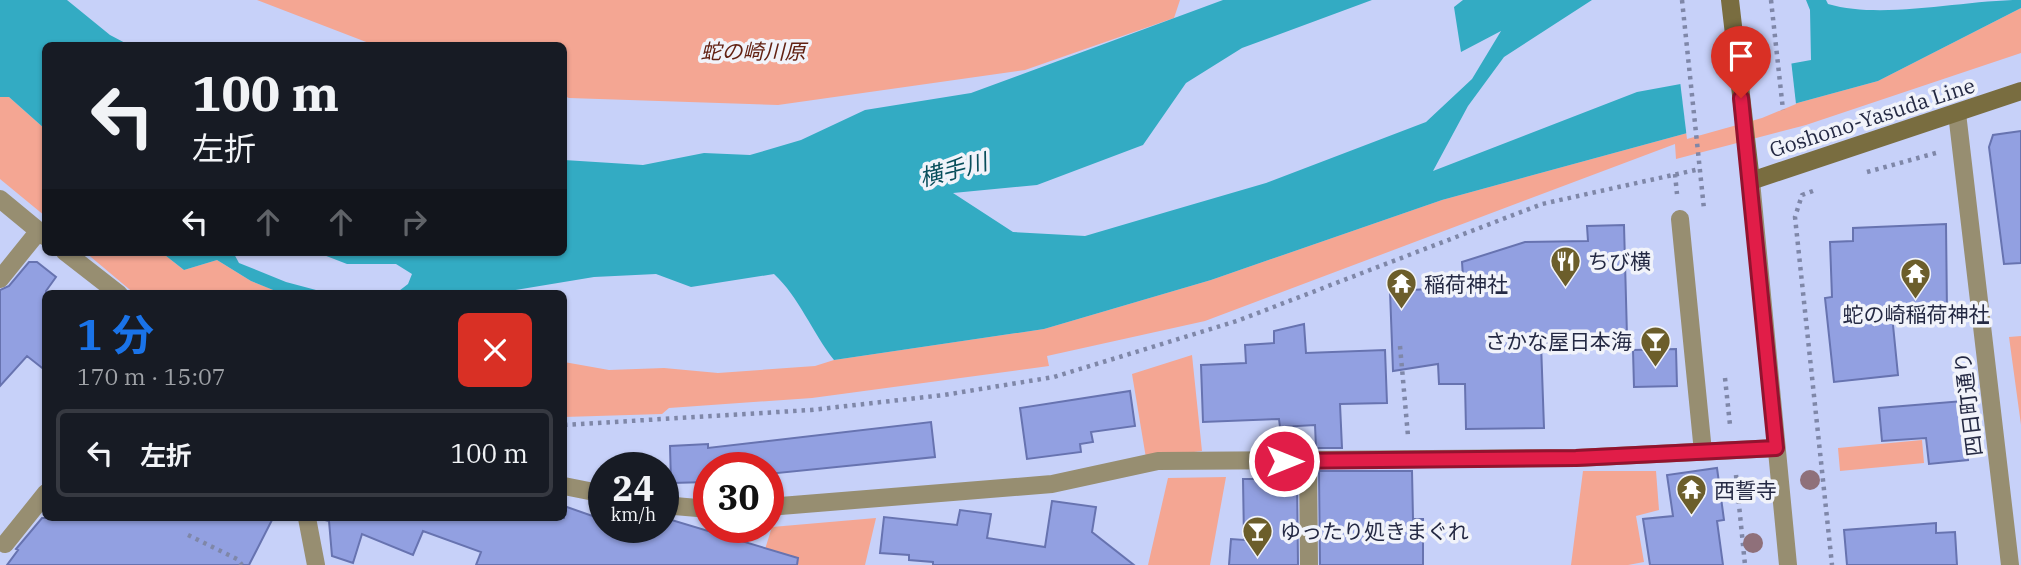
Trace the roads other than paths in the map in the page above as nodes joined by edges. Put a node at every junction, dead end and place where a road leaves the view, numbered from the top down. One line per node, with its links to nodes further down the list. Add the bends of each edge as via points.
1 (1730, 0): 4 (main road, Goshono-Yasuda Line)
2 (2021, 92): 3 (main road, Goshono-Yasuda Line)
3 (1957, 113): 4 (main road, Goshono-Yasuda Line); 23 (street, 四日町通り)
4 (1751, 181): 11 (street)
5 (0, 199): 7 (street)
6 (1680, 219): 12 (street)
7 (42, 234): 9 (street)
8 (70, 256): 10 (street)
9 (0, 279)
10 (114, 290)
11 (1776, 448): 12 (street); 22 (street)
12 (1703, 452): 13 (street)
13 (1308, 461): 17 (street, via 1158,461 1052,484); 21 (street)
14 (567, 487): 15 (street)
15 (588, 491)
16 (42, 498): 19 (street)
17 (784, 507)
18 (308, 521): 20 (street)
19 (5, 544)
20 (316, 565)
21 (1309, 565)
22 (1788, 565)
23 (2010, 565)

